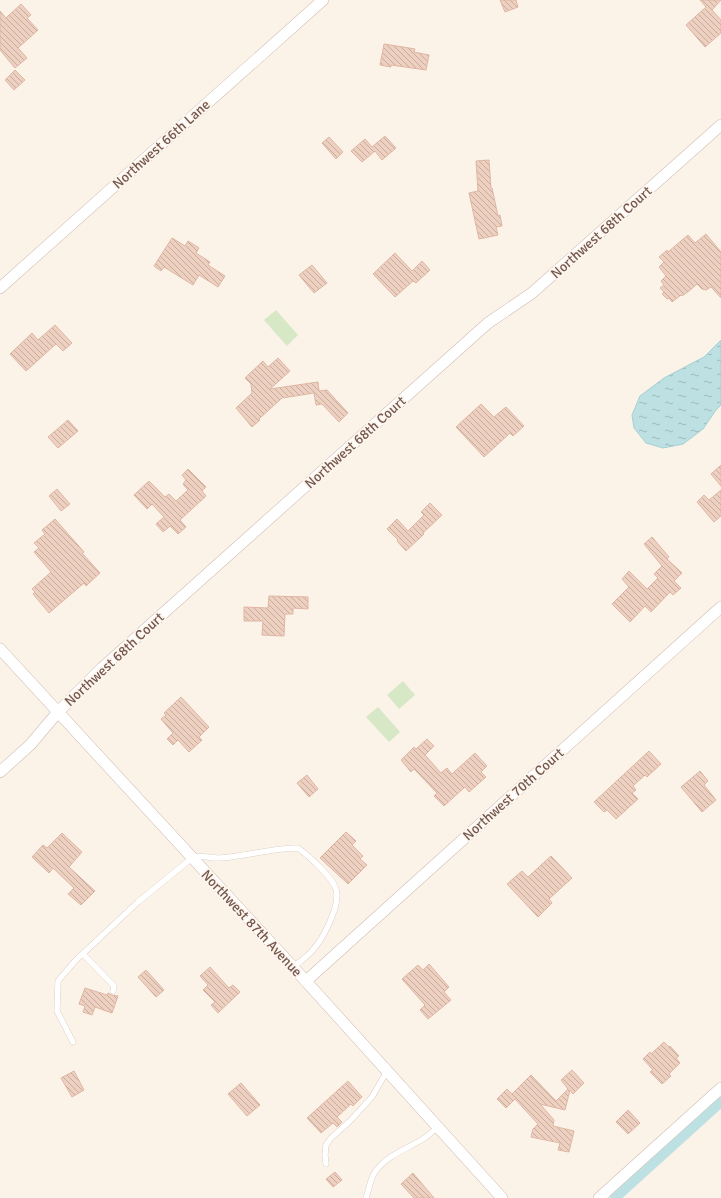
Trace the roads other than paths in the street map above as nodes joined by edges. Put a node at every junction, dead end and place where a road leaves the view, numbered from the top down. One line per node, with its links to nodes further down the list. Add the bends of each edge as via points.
1 (323, 0): 3 (street, Northwest 66th Lane)
2 (721, 125): 6 (street, Northwest 68th Court, via 532,293 488,323 102,668)
3 (0, 288)
4 (721, 607): 11 (street, Northwest 70th Court)
5 (0, 649): 6 (street, Northwest 87th Avenue)
6 (58, 712): 7 (street, Northwest 68th Court, via 30,745); 8 (street, Northwest 87th Avenue)
7 (0, 772)
8 (192, 858): 9 (lane, via 138,902); 10 (street, Northwest 87th Avenue); 10 (lane, via 199,855 218,858 250,855 298,848 326,874 336,890 335,909 318,944)
9 (83, 954): 12 (lane, via 114,986); 13 (lane, via 58,981 57,1011)
10 (293, 967): 11 (street, Northwest 87th Avenue)
11 (306, 981): 14 (street, Northwest 87th Avenue)
12 (113, 991)
13 (73, 1042)
14 (387, 1071): 16 (street, Northwest 87th Avenue); 17 (lane, via 372,1097 326,1145)
15 (721, 1088): 20 (street)
16 (438, 1127): 18 (lane, via 383,1164 375,1172); 19 (street, Northwest 87th Avenue)
17 (326, 1164)
18 (366, 1198)
19 (502, 1198)
20 (599, 1198)

